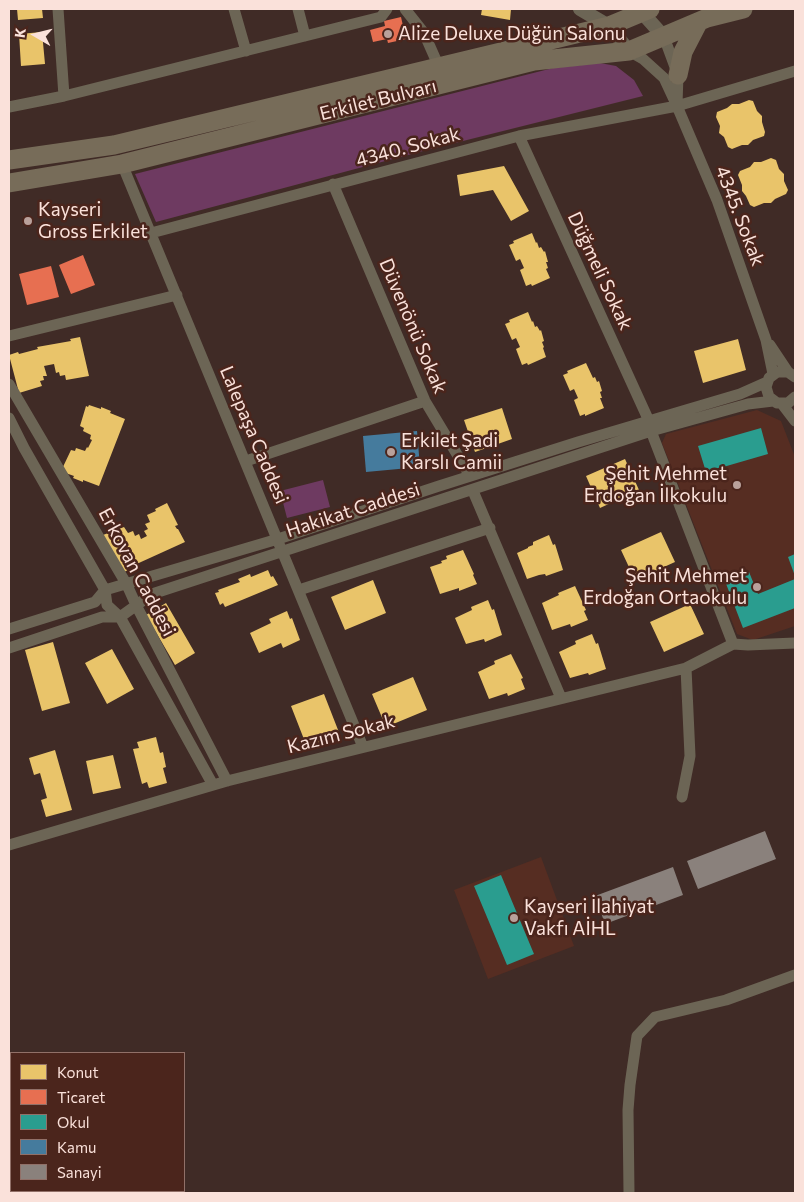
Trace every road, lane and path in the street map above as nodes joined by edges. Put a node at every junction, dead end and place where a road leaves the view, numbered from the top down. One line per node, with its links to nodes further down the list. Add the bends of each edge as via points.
1 (58, 9): 18 (street)
2 (234, 9): 13 (street)
3 (298, 9): 11 (street)
4 (387, 9): 11 (street, via 381,17)
5 (405, 9): 15 (street, via 424,33)
6 (580, 9): 10 (street)
7 (644, 9): 10 (main road, Erkilet Bulvarı); 12 (street)
8 (743, 9): 9 (main road, Erkilet Bulvarı)
9 (698, 23): 12 (main road, Erkilet Bulvarı); 17 (main road, via 683,52)
10 (609, 26): 14 (street); 15 (main road, Erkilet Bulvarı)
11 (305, 36): 13 (street)
12 (664, 37): 14 (main road, Erkilet Bulvarı); 17 (street, 4345. Sokak)
13 (246, 51): 18 (street)
14 (630, 51): 19 (street, 4345. Sokak, via 664,78); 23 (main road, Erkilet Bulvarı, via 534,61)
15 (439, 67): 22 (main road, Erkilet Bulvarı, via 114,145)
16 (795, 72): 19 (street, 4340. Sokak)
17 (678, 75): 19 (street, 4345. Sokak)
18 (64, 96): 20 (street)
19 (677, 106): 21 (street, 4340. Sokak); 29 (street, 4345. Sokak, via 717,200)
20 (9, 107)
21 (519, 136): 25 (street, 4340. Sokak); 38 (street, Düğmeli Sokak)
22 (9, 160)
23 (122, 164): 24 (main road, Erkilet Bulvarı); 26 (street, Lalepaşa Caddesi)
24 (9, 183)
25 (333, 184): 26 (street, 4340. Sokak); 34 (street, Düvenönü Sokak)
26 (151, 233): 27 (street, Lalepaşa Caddesi)
27 (177, 295): 28 (street); 39 (street, Lalepaşa Caddesi)
28 (9, 336)
29 (766, 340): 30 (street, 4345. Sokak); 31 (street, 4345. Sokak)
30 (793, 374): 31 (street, Hakikat Caddesi, via 777,372)
31 (770, 378): 35 (street, 4345. Sokak, via 767,392); 38 (street, Hakikat Caddesi, via 740,394)
32 (9, 384): 45 (street, Erkovan Caddesi)
33 (795, 397): 35 (street, Hakikat Caddesi, via 792,401)
34 (425, 401): 39 (street); 40 (street, Düvenönü Sokak)
35 (778, 402): 37 (street); 38 (street, Hakikat Caddesi, via 748,404)
36 (9, 418): 46 (street, Erkovan Caddesi)
37 (795, 421)
38 (650, 426): 40 (street, Hakikat Caddesi); 41 (street, Hakikat Caddesi); 52 (street, Düğmeli Sokak)
39 (246, 461): 43 (street, Lalepaşa Caddesi)
40 (470, 476): 43 (street, Hakikat Caddesi)
41 (473, 491): 42 (street); 44 (street, Hakikat Caddesi)
42 (490, 528): 47 (street); 55 (street)
43 (278, 539): 44 (street, Lalepaşa Caddesi); 45 (street, Hakikat Caddesi)
44 (283, 551): 47 (street, Lalepaşa Caddesi); 48 (street, Hakikat Caddesi, via 152,594)
45 (127, 584): 46 (street, Hakikat Caddesi); 48 (street, Erkovan Caddesi)
46 (105, 590): 49 (street, Erkovan Caddesi, via 107,605); 50 (street, Hakikat Caddesi, via 94,602)
47 (299, 590): 56 (street, Lalepaşa Caddesi)
48 (136, 605): 49 (street, Hakikat Caddesi); 57 (street, Erkovan Caddesi)
49 (120, 618): 53 (street, via 102,617); 58 (street, Erkovan Caddesi)
50 (9, 629)
51 (795, 643): 52 (street)
52 (733, 644): 54 (street, Kazım Sokak)
53 (9, 648)
54 (686, 668): 55 (street, Kazım Sokak); 59 (street, via 690,756)
55 (561, 698): 56 (street, Kazım Sokak)
56 (363, 747): 57 (street, Kazım Sokak)
57 (227, 781): 58 (street, Kazım Sokak)
58 (213, 785): 60 (street, Kazım Sokak)
59 (682, 797)
60 (9, 845)
61 (795, 975): 62 (street, via 726,1000 655,1017 637,1036 628,1110)
62 (629, 1193)

